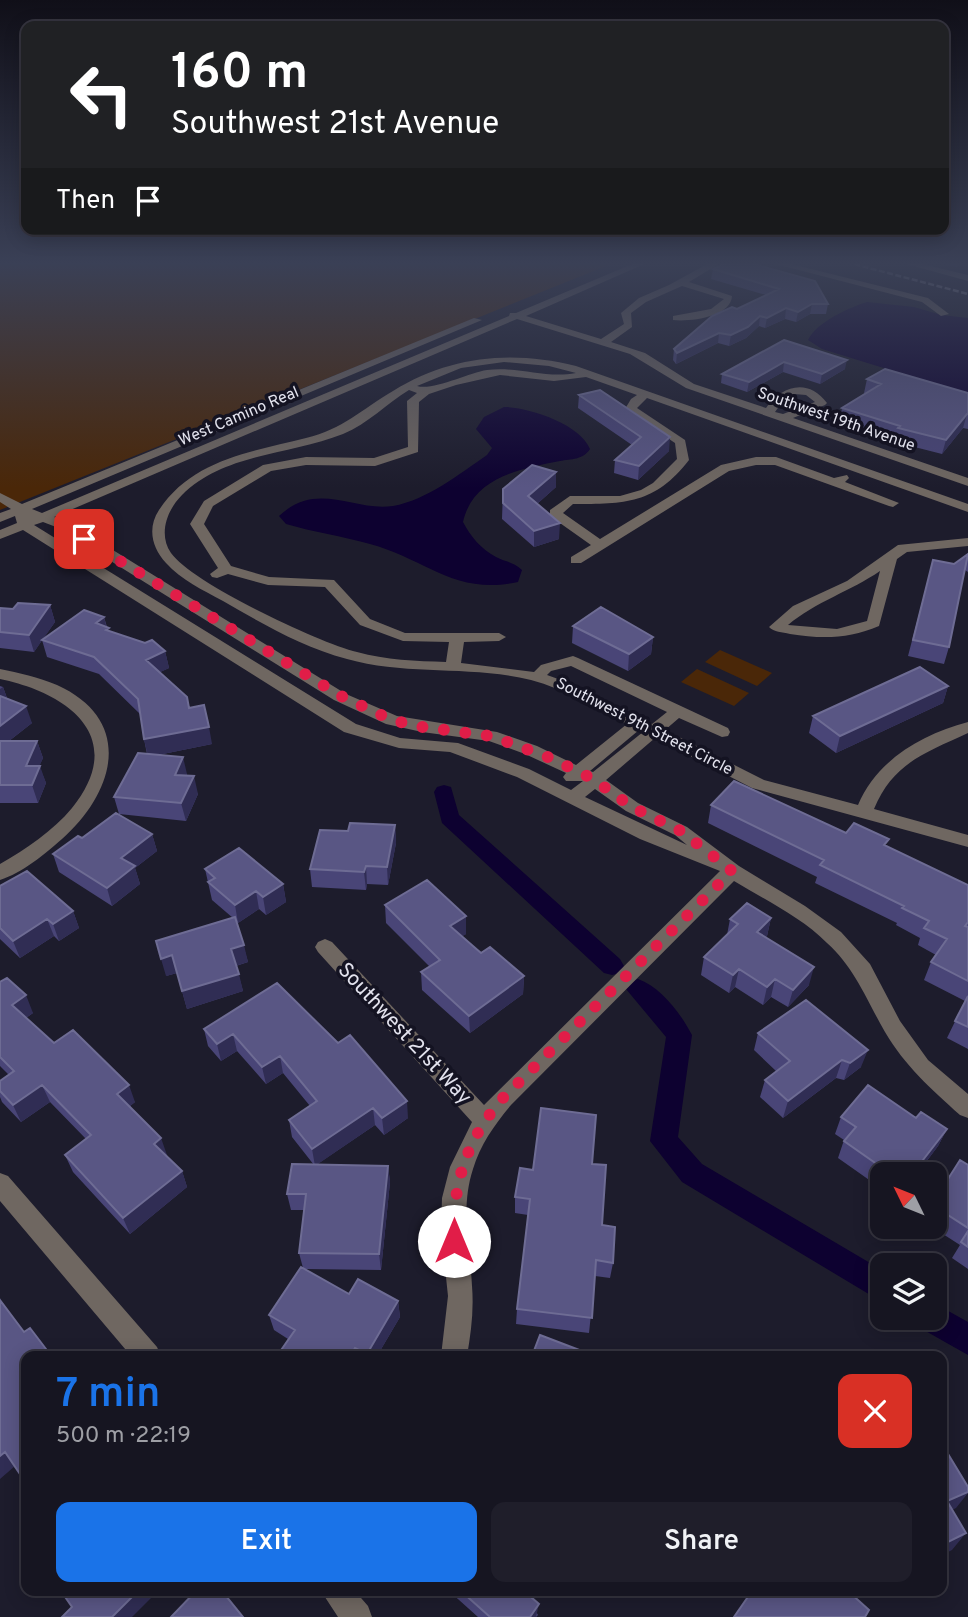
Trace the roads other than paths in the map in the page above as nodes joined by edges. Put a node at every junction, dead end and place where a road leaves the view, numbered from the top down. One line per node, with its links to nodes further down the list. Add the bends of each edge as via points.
1 (439, 337): 19 (street, West Camino Real)
2 (466, 337): 18 (street, West Camino Real)
3 (588, 337): 5 (street, Southwest 19th Avenue)
4 (611, 337): 5 (street)
5 (603, 342): 10 (street, Southwest 19th Avenue, via 650,360 690,386)
6 (502, 365): 7 (street, Southwest 9th Street Circle, via 459,365); 8 (street); 9 (street, Southwest 9th Street Circle, via 552,362)
7 (408, 386): 8 (street); 27 (street, Southwest 9th Street Circle, via 353,425 251,454 202,475 176,494 159,521 159,542 172,563)
8 (425, 392): 26 (street, via 413,401 414,449 375,463 306,461 267,468 208,504 197,524)
9 (646, 394): 12 (street, Southwest 9th Street Circle); 23 (street, via 631,409 681,442 683,460 649,494 623,500 570,500 555,513)
10 (768, 413): 11 (street, Southwest 19th Avenue); 11 (street, via 790,392 819,398 821,403 814,407)
11 (783, 418): 13 (street, Southwest 19th Avenue)
12 (856, 469): 14 (street); 17 (street, Southwest 9th Street Circle)
13 (967, 478)
14 (835, 482): 16 (street); 23 (street, via 776,461 725,468)
15 (0, 497): 19 (street)
16 (893, 503)
17 (968, 509)
18 (44, 516): 19 (street); 37 (street, via 341,696 392,720 491,736)
19 (22, 517): 20 (street, West Camino Real); 21 (street, West Camino Real); 38 (street, via 350,728 399,743 452,747)
20 (0, 518)
21 (0, 535)
22 (968, 542): 24 (street, via 904,548)
23 (599, 545): 25 (street)
24 (890, 558): 24 (street, via 852,584 798,608 776,627 852,633 874,623)
25 (576, 560)
26 (226, 569): 27 (street); 29 (street, via 268,581 329,583 365,622 402,637)
27 (200, 582): 30 (street, Southwest 9th Street Circle, via 317,647 376,662)
28 (499, 637): 29 (street)
29 (457, 638): 30 (street)
30 (453, 666): 32 (street, Southwest 9th Street Circle)
31 (0, 674): 42 (street, via 42,683 75,700 98,729 102,754 96,781 80,809 53,837)
32 (538, 676): 33 (street, via 546,668 573,661); 34 (street, Southwest 9th Street Circle)
33 (678, 711): 34 (street); 36 (street)
34 (645, 727): 37 (street); 39 (street, Southwest 9th Street Circle, via 758,783)
35 (968, 727): 39 (street, via 896,761 872,788)
36 (722, 732)
37 (586, 776): 38 (street); 41 (street, via 632,807 681,831)
38 (565, 794): 41 (street)
39 (864, 812): 40 (street, Southwest 9th Street Circle)
40 (968, 841)
41 (732, 871): 44 (street, via 816,923 850,953 905,1047 939,1085); 45 (street)
42 (0, 873)
43 (325, 947): 45 (street, Southwest 21st Way)
44 (968, 1108)
45 (484, 1120): 48 (street, via 470,1145 456,1191 454,1228 461,1303)
46 (0, 1184): 47 (street)
47 (144, 1351)
48 (455, 1351)
49 (340, 1596): 50 (street)
50 (357, 1617)

